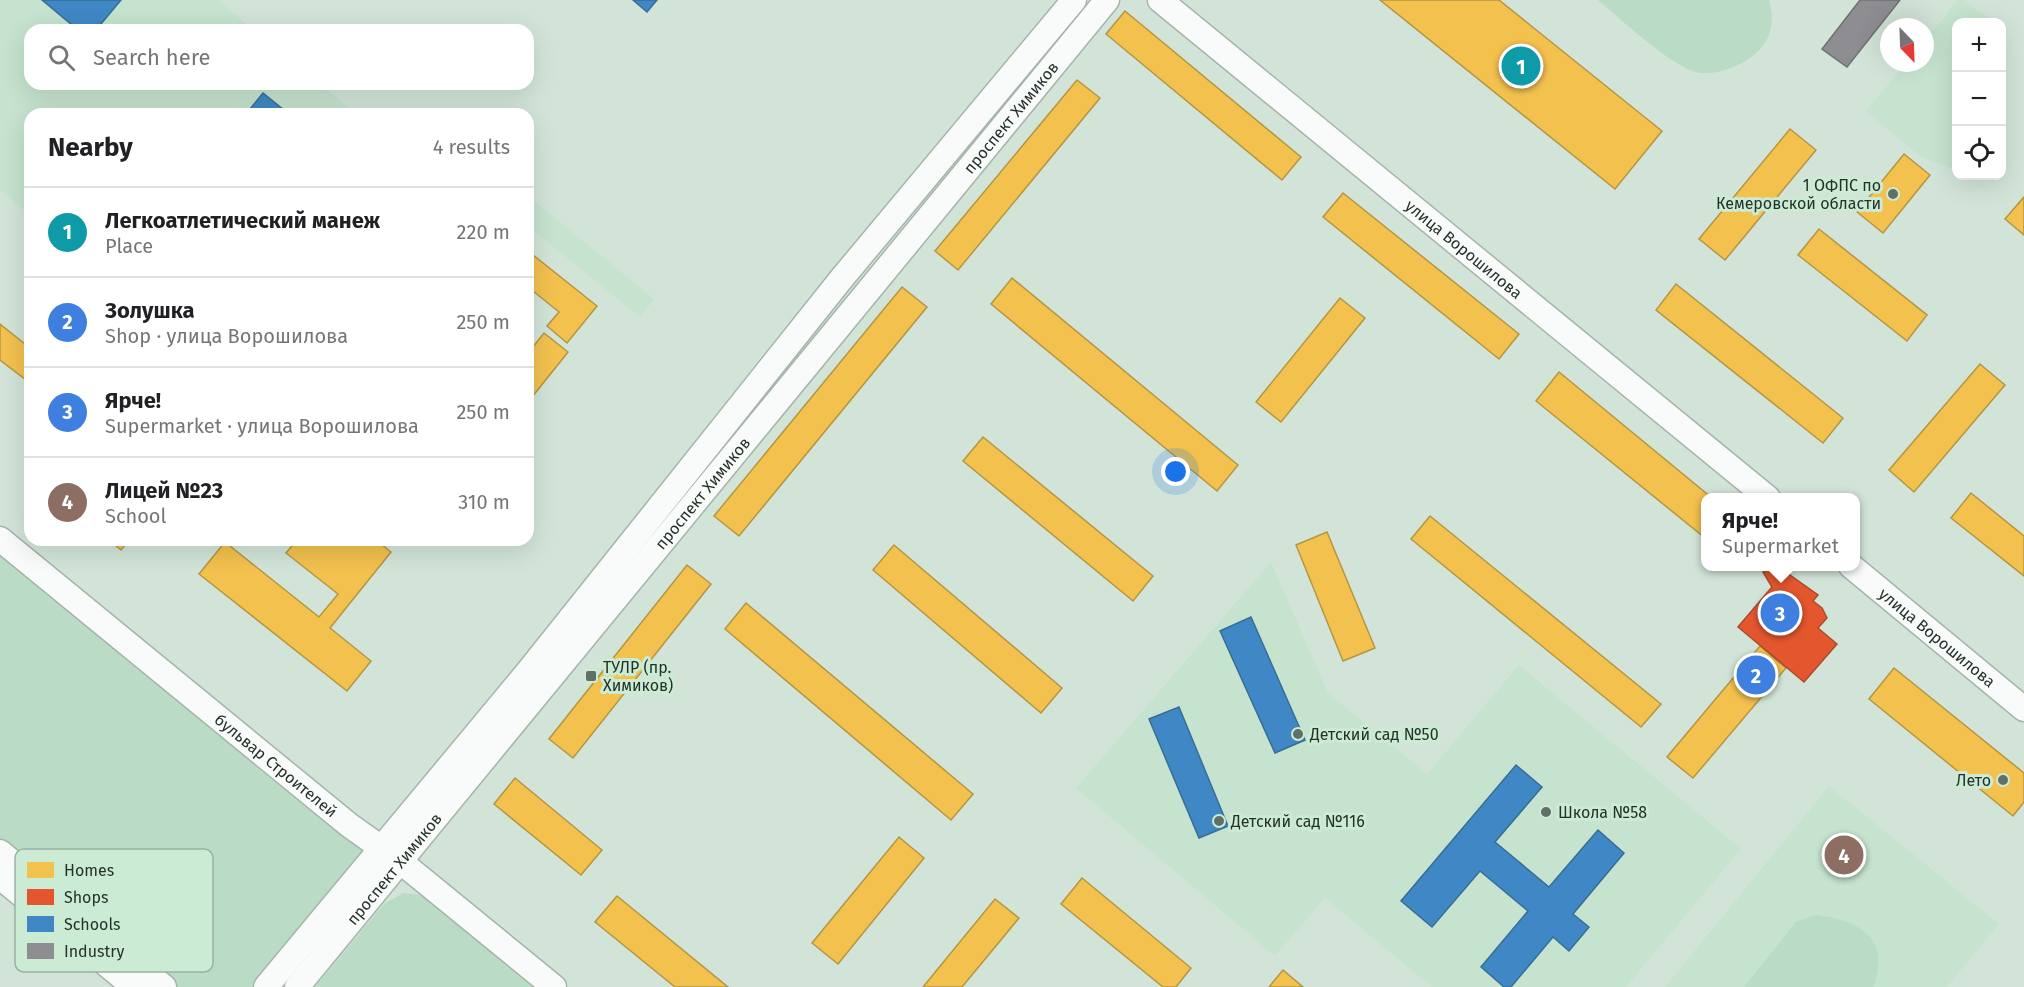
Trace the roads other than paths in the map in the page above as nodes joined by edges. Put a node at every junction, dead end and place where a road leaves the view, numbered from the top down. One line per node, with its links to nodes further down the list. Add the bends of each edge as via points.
1 (1074, 0): 8 (main road, проспект Химиков, via 842,278)
2 (1107, 0): 10 (main road, проспект Химиков)
3 (1160, 0): 4 (main road, улица Ворошилова)
4 (1762, 493)
5 (0, 539): 8 (main road, бульвар Строителей, via 340,818)
6 (1856, 571): 7 (main road, улица Ворошилова)
7 (2024, 709)
8 (382, 848): 10 (main road, бульвар Строителей); 18 (main road, проспект Химиков)
9 (0, 852): 11 (main road)
10 (401, 862): 19 (main road, проспект Химиков); 20 (main road, бульвар Строителей)
11 (15, 864)
12 (0, 877): 13 (main road)
13 (15, 889)
14 (116, 972): 16 (main road)
15 (146, 972): 17 (main road)
16 (134, 987)
17 (164, 987)
18 (266, 987)
19 (297, 987)
20 (554, 987)

